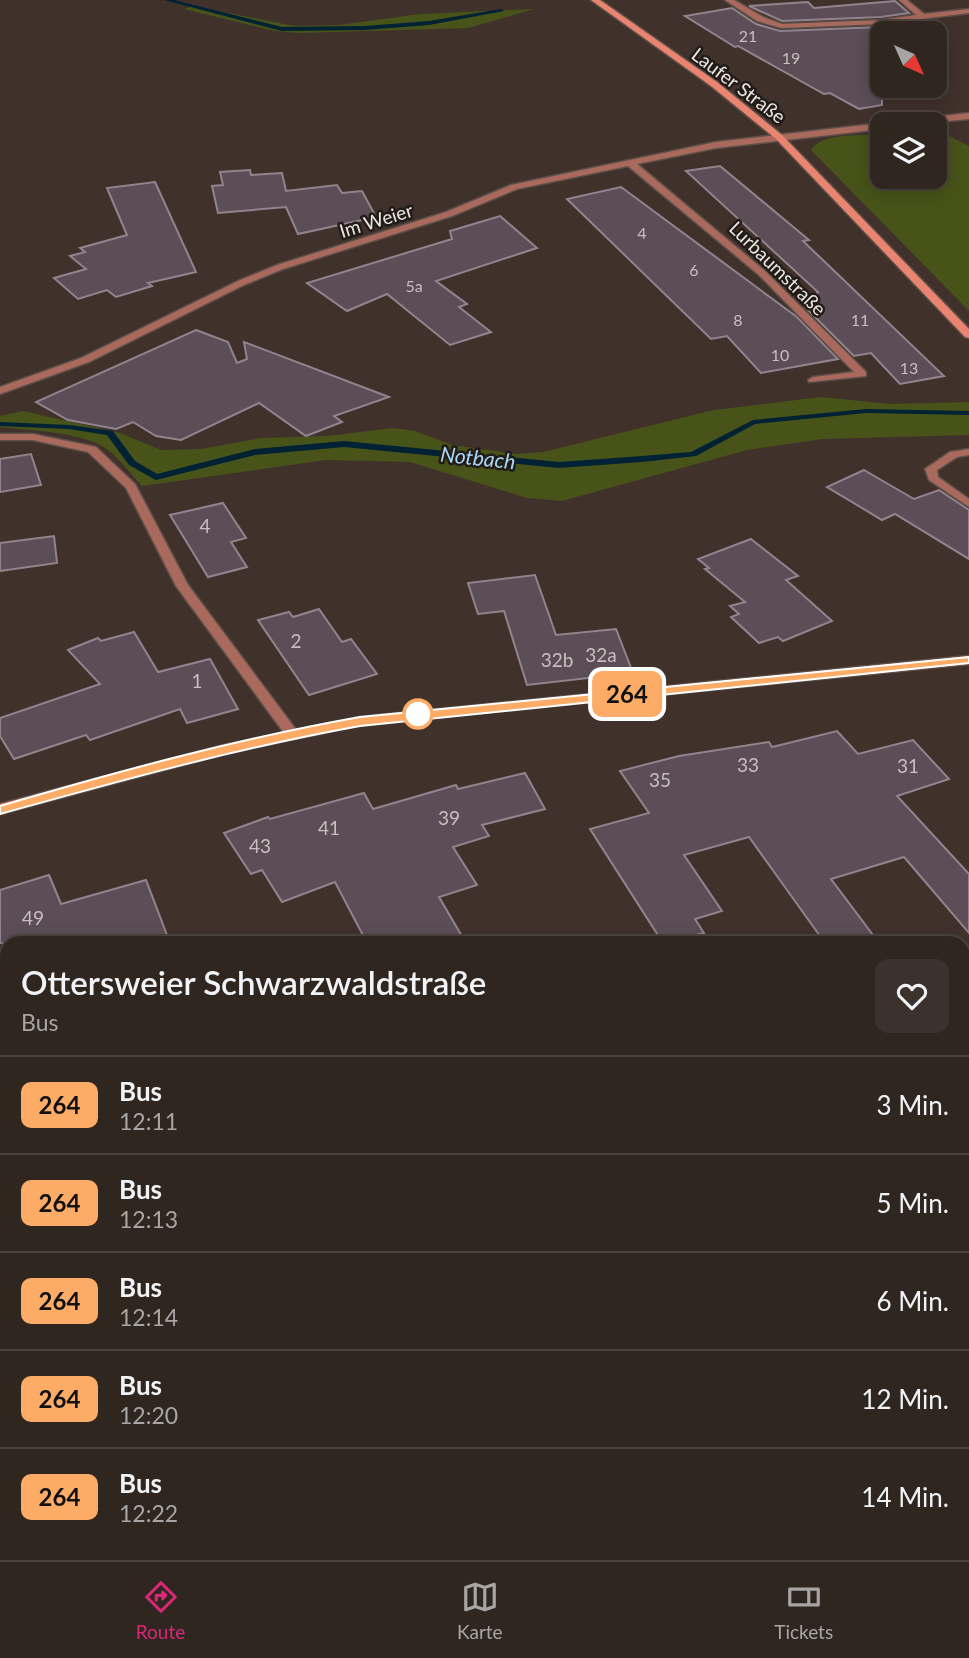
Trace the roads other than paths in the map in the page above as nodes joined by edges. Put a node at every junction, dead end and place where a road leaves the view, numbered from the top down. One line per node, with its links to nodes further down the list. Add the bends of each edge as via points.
1 (595, 0): 9 (main road, Laufer Straße, via 714,84)
2 (729, 0): 5 (street, via 781,26)
3 (904, 0): 5 (street)
4 (969, 11): 5 (street)
5 (922, 17)
6 (969, 116): 7 (street)
7 (947, 118)
8 (870, 127): 9 (street, Laufer Straße)
9 (779, 137): 10 (street, Im Weier); 11 (main road)
10 (629, 162): 12 (street, Lurbaumstraße, via 762,273 862,374); 13 (street, Im Weier, via 514,187 449,215 281,267 85,360)
11 (969, 335)
12 (813, 380)
13 (0, 391)
14 (0, 437): 18 (street, via 33,437 93,449 131,486 182,586)
15 (969, 452): 16 (street, via 954,454 931,469 933,478)
16 (969, 504)
17 (969, 660): 18 (main road, via 430,713)
18 (292, 734): 19 (main road)
19 (0, 809)

